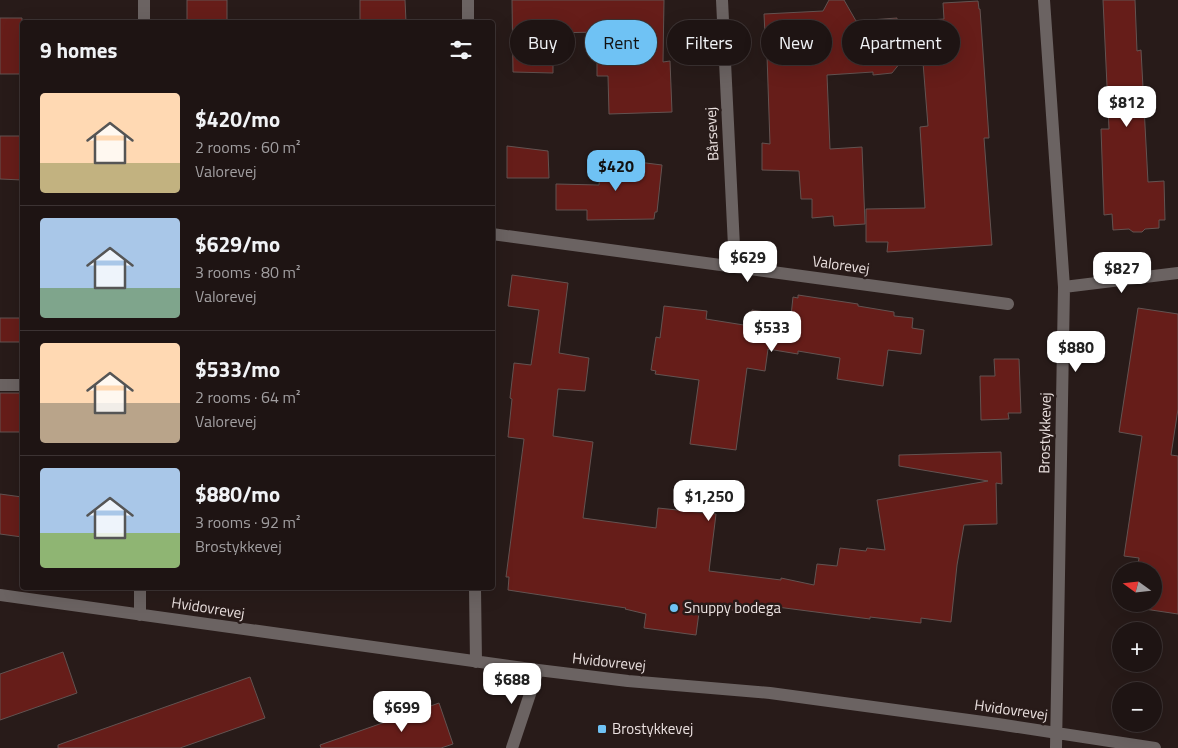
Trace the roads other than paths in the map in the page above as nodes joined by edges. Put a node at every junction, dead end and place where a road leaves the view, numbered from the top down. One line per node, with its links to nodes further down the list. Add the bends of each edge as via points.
1 (144, 0): 5 (street)
2 (468, 0): 6 (street)
3 (722, 0): 8 (street, Bårsevej)
4 (1044, 0): 10 (street, Brostykkevej)
5 (144, 20)
6 (468, 20)
7 (495, 234): 8 (street, Valorevej)
8 (735, 267): 11 (street, Valorevej)
9 (1178, 273): 10 (street)
10 (1064, 287): 20 (street, Brostykkevej)
11 (1008, 304)
12 (0, 385): 13 (street)
13 (20, 385)
14 (140, 590): 17 (street)
15 (475, 590): 18 (street)
16 (0, 595): 17 (street, Hvidovrevej)
17 (140, 615): 18 (street, Hvidovrevej)
18 (476, 662): 19 (street, Hvidovrevej)
19 (538, 670): 20 (street, Hvidovrevej, via 770,693); 21 (street)
20 (1056, 733): 22 (street, Brostykkevej); 23 (street, Hvidovrevej)
21 (512, 748)
22 (1056, 748)
23 (1155, 748)

